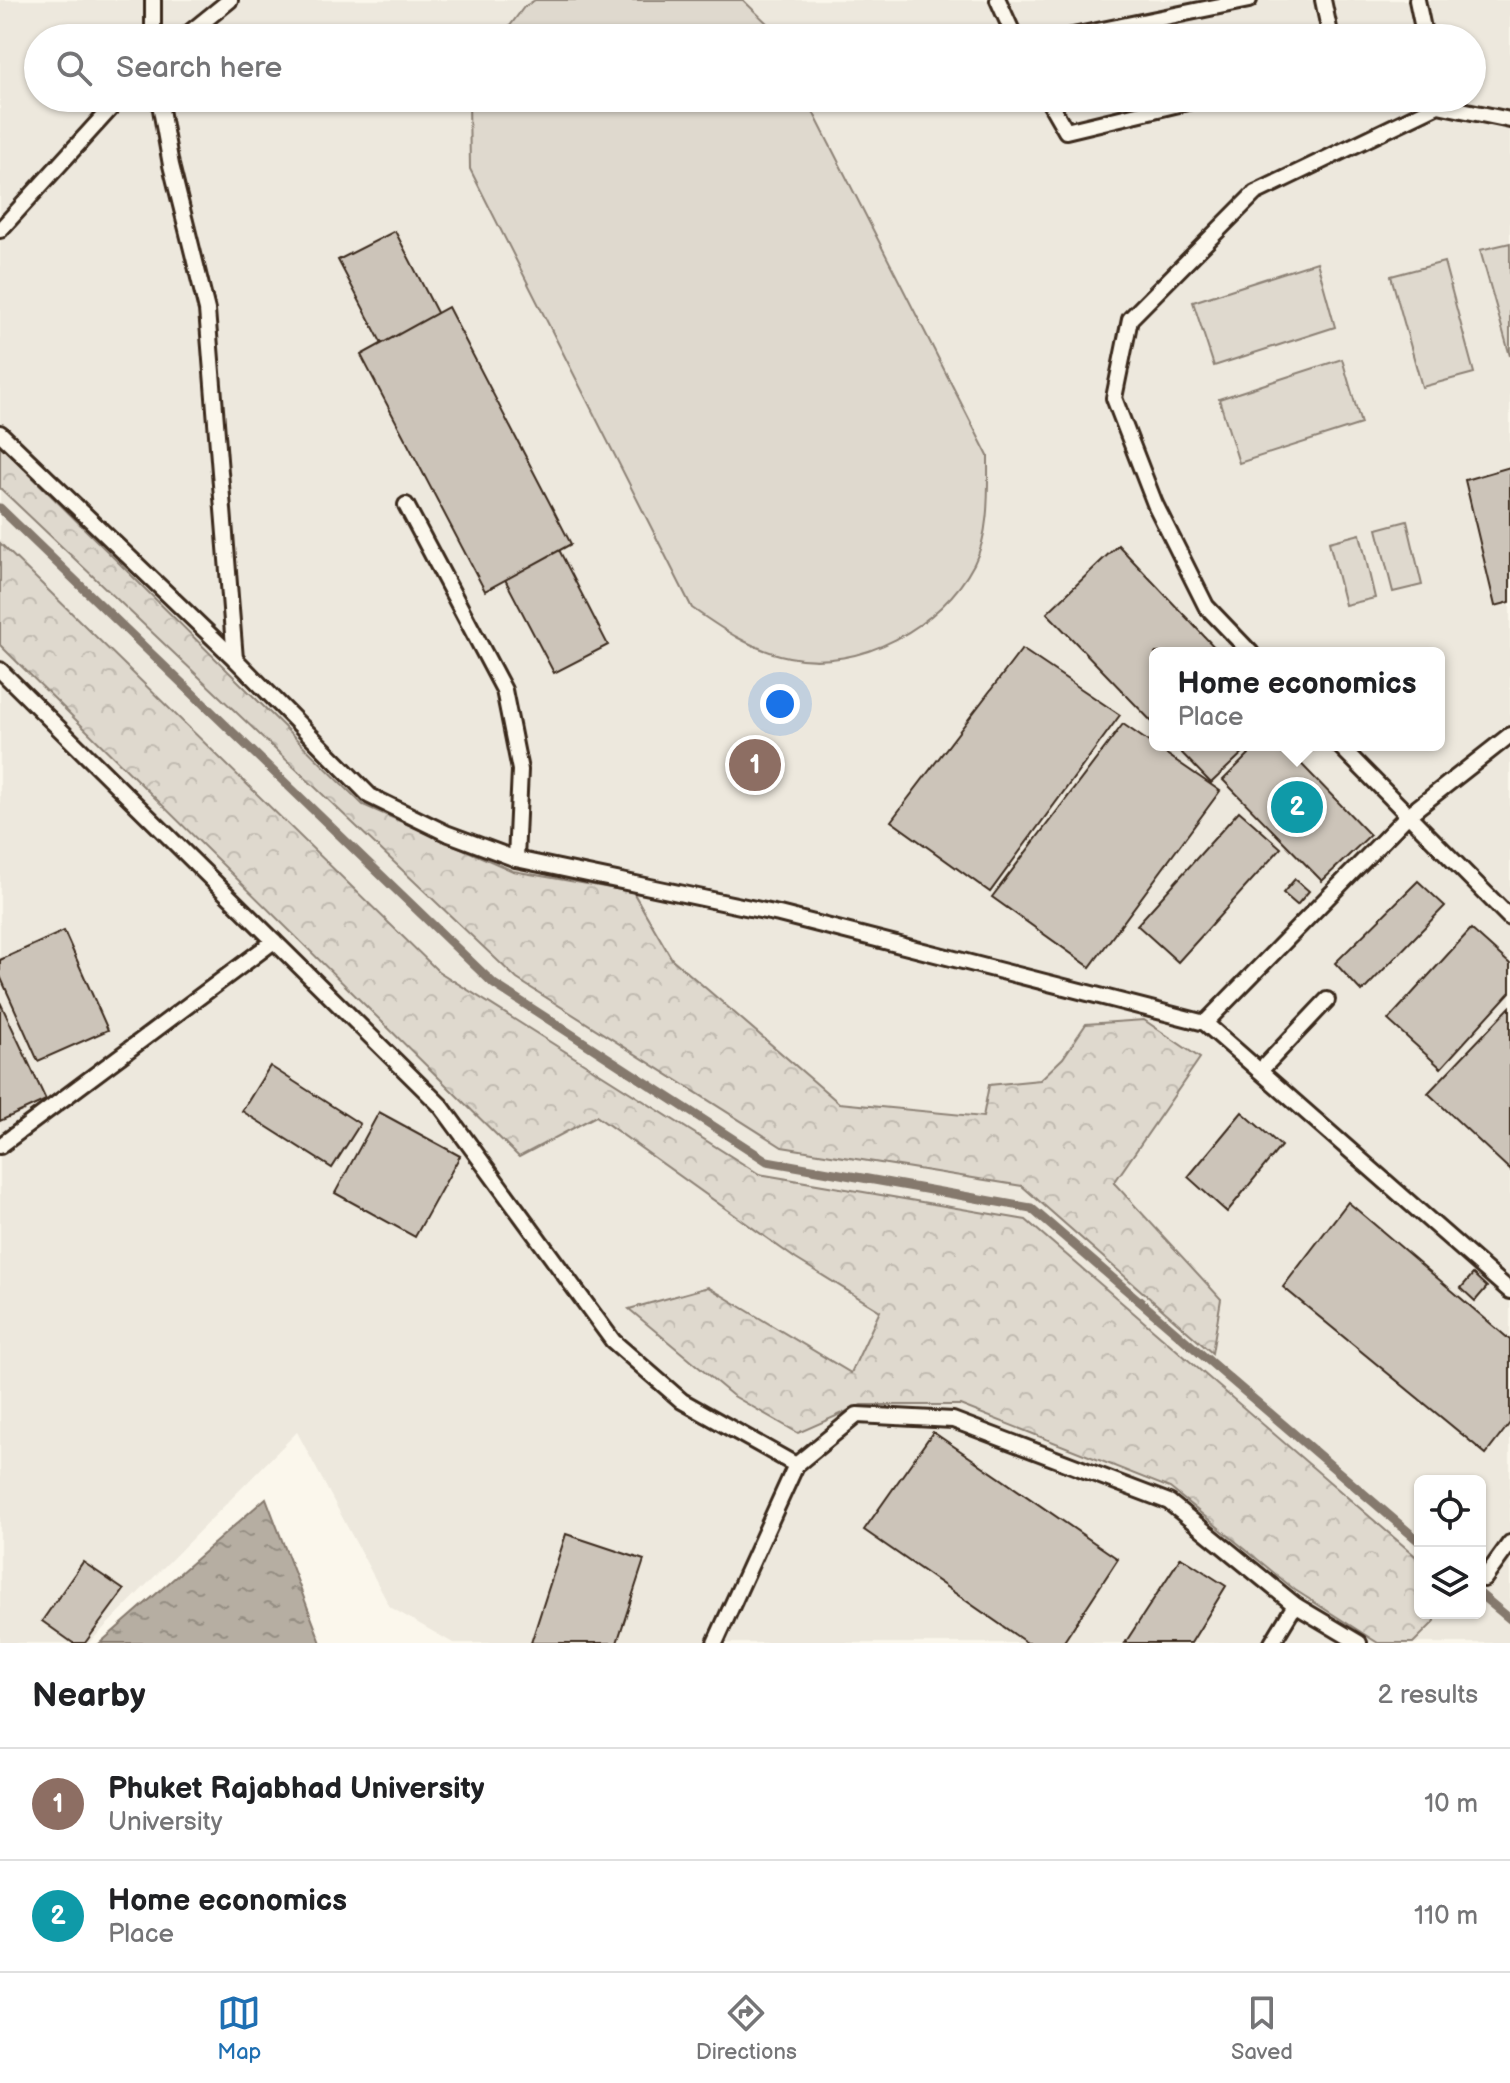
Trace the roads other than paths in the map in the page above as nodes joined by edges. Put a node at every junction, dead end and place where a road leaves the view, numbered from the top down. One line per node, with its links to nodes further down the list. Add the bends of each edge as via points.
1 (153, 0): 7 (lane)
2 (230, 0): 8 (lane)
3 (998, 0): 9 (lane)
4 (1249, 0): 10 (lane)
5 (1323, 0): 11 (lane)
6 (1417, 0): 12 (lane)
7 (153, 24)
8 (200, 24)
9 (1009, 24)
10 (1132, 24)
11 (1328, 24)
12 (1422, 24)
13 (107, 112): 20 (lane)
14 (162, 112): 24 (lane, via 207,310)
15 (1055, 112): 16 (lane, via 1066,131)
16 (1145, 112)
17 (1417, 112): 23 (lane, via 1255,193 1130,319 1114,398 1155,504 1206,606)
18 (1478, 112): 19 (lane)
19 (1510, 120)
20 (0, 230)
21 (0, 433): 24 (lane)
22 (406, 505): 29 (lane, via 504,690 520,770)
23 (1245, 647)
24 (235, 659): 29 (lane, via 370,796)
25 (0, 670): 31 (lane)
26 (1510, 735): 28 (lane)
27 (1345, 751): 28 (lane)
28 (1407, 816): 30 (lane); 33 (lane)
29 (516, 859): 33 (lane, via 779,914)
30 (1510, 918)
31 (274, 941): 35 (lane); 37 (lane, via 441,1106 613,1341 682,1401)
32 (1327, 1000): 34 (lane)
33 (1205, 1023): 34 (lane)
34 (1260, 1071): 36 (lane)
35 (0, 1146)
36 (1510, 1291)
37 (796, 1465): 40 (lane, via 857,1415 953,1420 1169,1502); 41 (lane)
38 (1510, 1543): 39 (lane)
39 (1486, 1576)
40 (1295, 1605): 42 (lane); 43 (lane)
41 (715, 1643)
42 (1272, 1643)
43 (1359, 1643)

